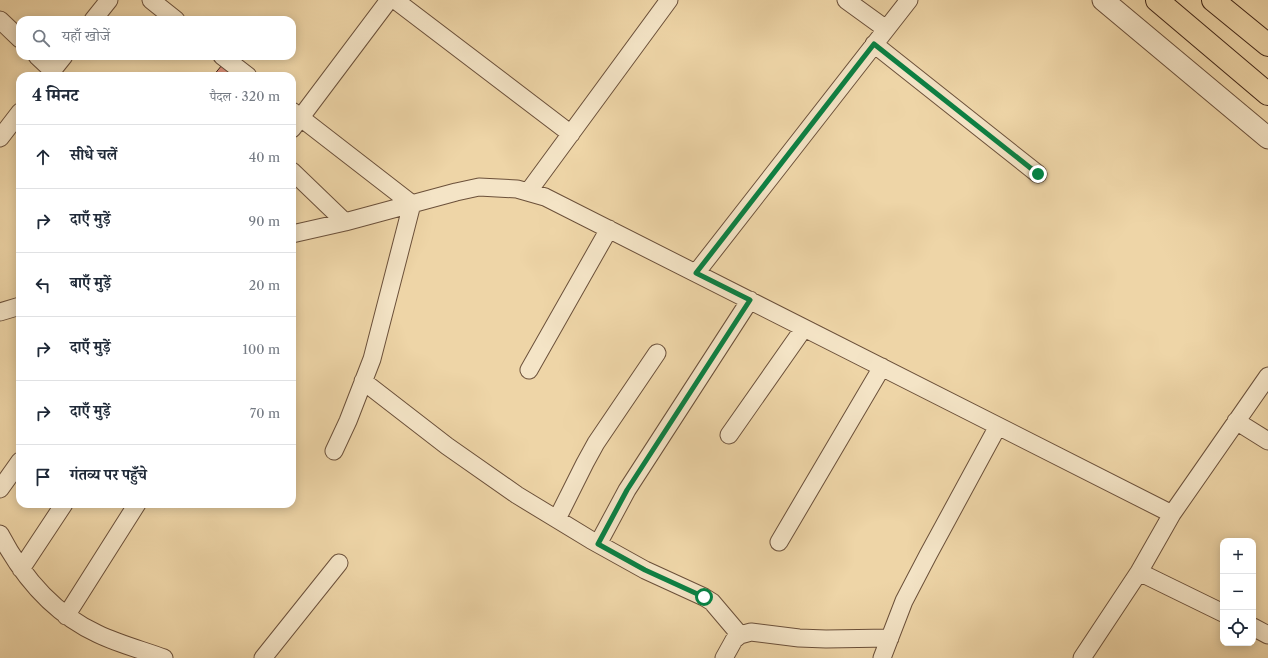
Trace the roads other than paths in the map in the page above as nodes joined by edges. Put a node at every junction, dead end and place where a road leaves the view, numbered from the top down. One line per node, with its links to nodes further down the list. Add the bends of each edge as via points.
1 (109, 0): 11 (street)
2 (151, 0): 12 (street)
3 (389, 0): 26 (street)
4 (395, 0): 28 (street)
5 (846, 0): 14 (street)
6 (909, 0): 14 (street)
7 (1103, 0): 30 (street)
8 (1157, 0): 24 (highway)
9 (1213, 0): 17 (highway)
10 (662, 3): 28 (street)
11 (96, 16)
12 (171, 16)
13 (0, 20): 15 (street)
14 (886, 29): 16 (street)
15 (16, 35)
16 (874, 44): 31 (street); 38 (street)
17 (1268, 45)
18 (40, 60): 21 (street)
19 (61, 60): 22 (street)
20 (227, 60): 23 (street)
21 (49, 72)
22 (51, 72)
23 (243, 72)
24 (1268, 94)
25 (16, 117): 29 (street)
26 (296, 118)
27 (296, 120): 34 (street)
28 (571, 134): 33 (street)
29 (1, 135)
30 (1268, 138)
31 (1038, 174)
32 (296, 175): 35 (street)
33 (528, 192): 34 (street, via 479,187); 36 (street, via 545,197)
34 (412, 204): 35 (street); 47 (street, via 372,359)
35 (345, 222): 37 (street)
36 (610, 229): 38 (street); 45 (street)
37 (296, 236)
38 (696, 273): 39 (street)
39 (750, 300): 42 (street); 61 (street, via 627,490)
40 (16, 307): 41 (street)
41 (0, 312)
42 (804, 328): 44 (street); 50 (street)
43 (657, 353): 58 (street, via 596,443)
44 (882, 367): 49 (street); 60 (street)
45 (530, 370)
46 (1268, 376): 48 (street)
47 (363, 381): 52 (street); 58 (street, via 447,446)
48 (1236, 421): 51 (street); 57 (street)
49 (998, 426): 57 (street); 70 (street, via 904,601)
50 (729, 435)
51 (1268, 441)
52 (334, 451)
53 (16, 467): 54 (street)
54 (0, 489)
55 (61, 508): 63 (street)
56 (134, 508): 66 (street)
57 (1172, 514): 64 (street)
58 (557, 520): 61 (street)
59 (0, 534): 63 (street)
60 (779, 542)
61 (598, 544): 69 (street, via 712,602)
62 (339, 564): 73 (street)
63 (21, 569): 66 (street, via 45,597)
64 (1140, 572): 65 (street); 71 (street)
65 (1220, 612)
66 (66, 616): 72 (street, via 98,634)
67 (1256, 628): 68 (street)
68 (1268, 634)
69 (740, 635): 70 (street, via 751,632 798,638); 74 (street, via 734,640)
70 (890, 638): 75 (street)
71 (1085, 657)
72 (164, 658)
73 (263, 658)
74 (724, 658)
75 (882, 658)

